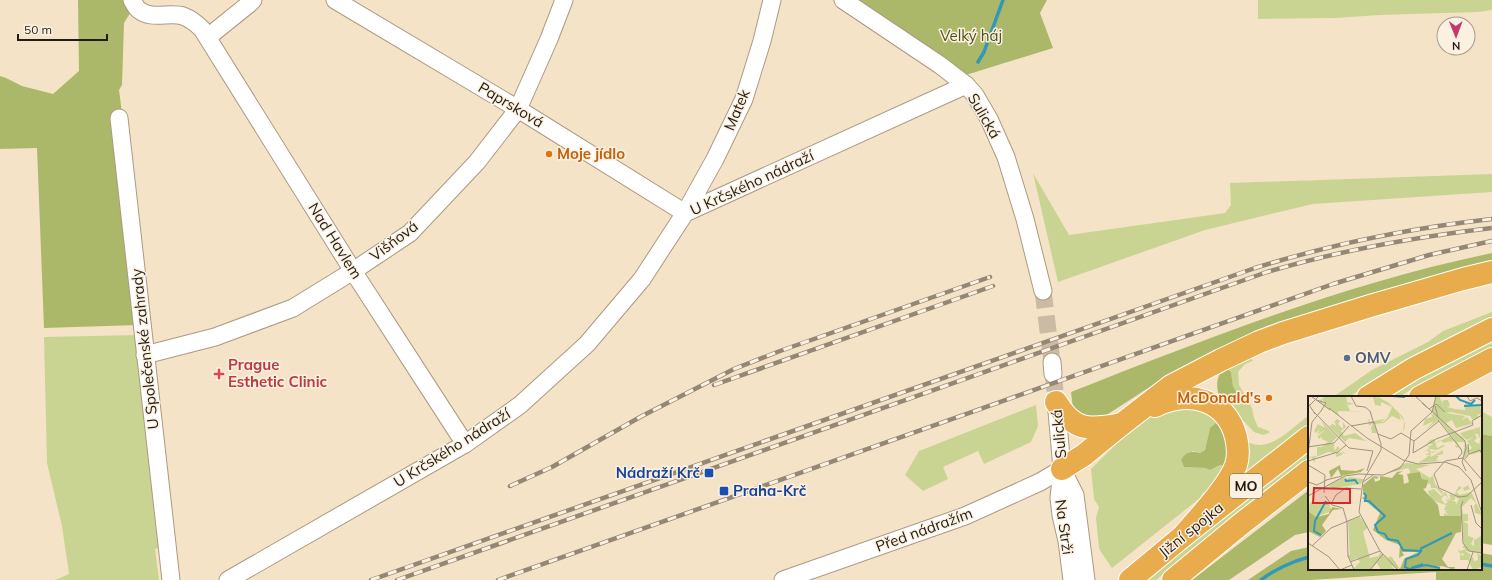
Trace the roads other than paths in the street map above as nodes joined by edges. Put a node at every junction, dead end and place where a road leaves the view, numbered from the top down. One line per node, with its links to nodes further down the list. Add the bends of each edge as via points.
1 (132, 0): 7 (street, Nad Havlem, via 139,10 150,15 170,14 193,21)
2 (253, 0): 7 (street)
3 (335, 0): 9 (street, Paprsková)
4 (564, 0): 9 (street, Višňová)
5 (772, 0): 11 (street, Matek, via 744,99)
6 (843, 0): 8 (street, Sulická)
7 (208, 37): 12 (street, Nad Havlem)
8 (966, 85): 11 (street, U Krčského nádraží); 14 (street, Sulická, via 989,119 1006,157)
9 (518, 108): 11 (street, Paprsková); 12 (street, Višňová, via 477,162 410,233)
10 (119, 118): 16 (street, U Společenské zahrady)
11 (685, 213): 23 (street, U Krčského nádraží, via 642,279 587,344 520,405)
12 (353, 271): 16 (street, Višňová, via 293,308 215,337); 23 (street, Nad Havlem)
13 (1492, 272): 21 (highway, via 1370,306 1259,342 1171,386)
14 (1043, 291)
15 (1492, 329): 18 (highway, via 1413,369)
16 (145, 355): 28 (street, U Společenské zahrady)
17 (1492, 359): 19 (highway)
18 (1370, 396)
19 (1422, 396)
20 (1056, 400): 21 (highway, via 1066,417 1080,426 1098,427); 24 (street, Sulická)
21 (1127, 420): 24 (highway, via 1084,456); 26 (highway, via 1168,400 1194,398 1215,406 1230,421 1238,448 1232,474)
22 (1308, 438): 26 (highway, Jižní spojka / MO)
23 (465, 444): 29 (street, U Krčského nádraží)
24 (1062, 469): 30 (street, Před nádražím, via 1040,482 965,516); 31 (street, Na Strži, via 1059,498); 32 (street, Na Strži, via 1075,495)
25 (1308, 472): 33 (highway, Jižní spojka / MO)
26 (1183, 536): 27 (highway, Jižní spojka / MO)
27 (1133, 577)
28 (171, 580)
29 (228, 580)
30 (783, 580)
31 (1072, 580)
32 (1086, 580)
33 (1172, 580)

